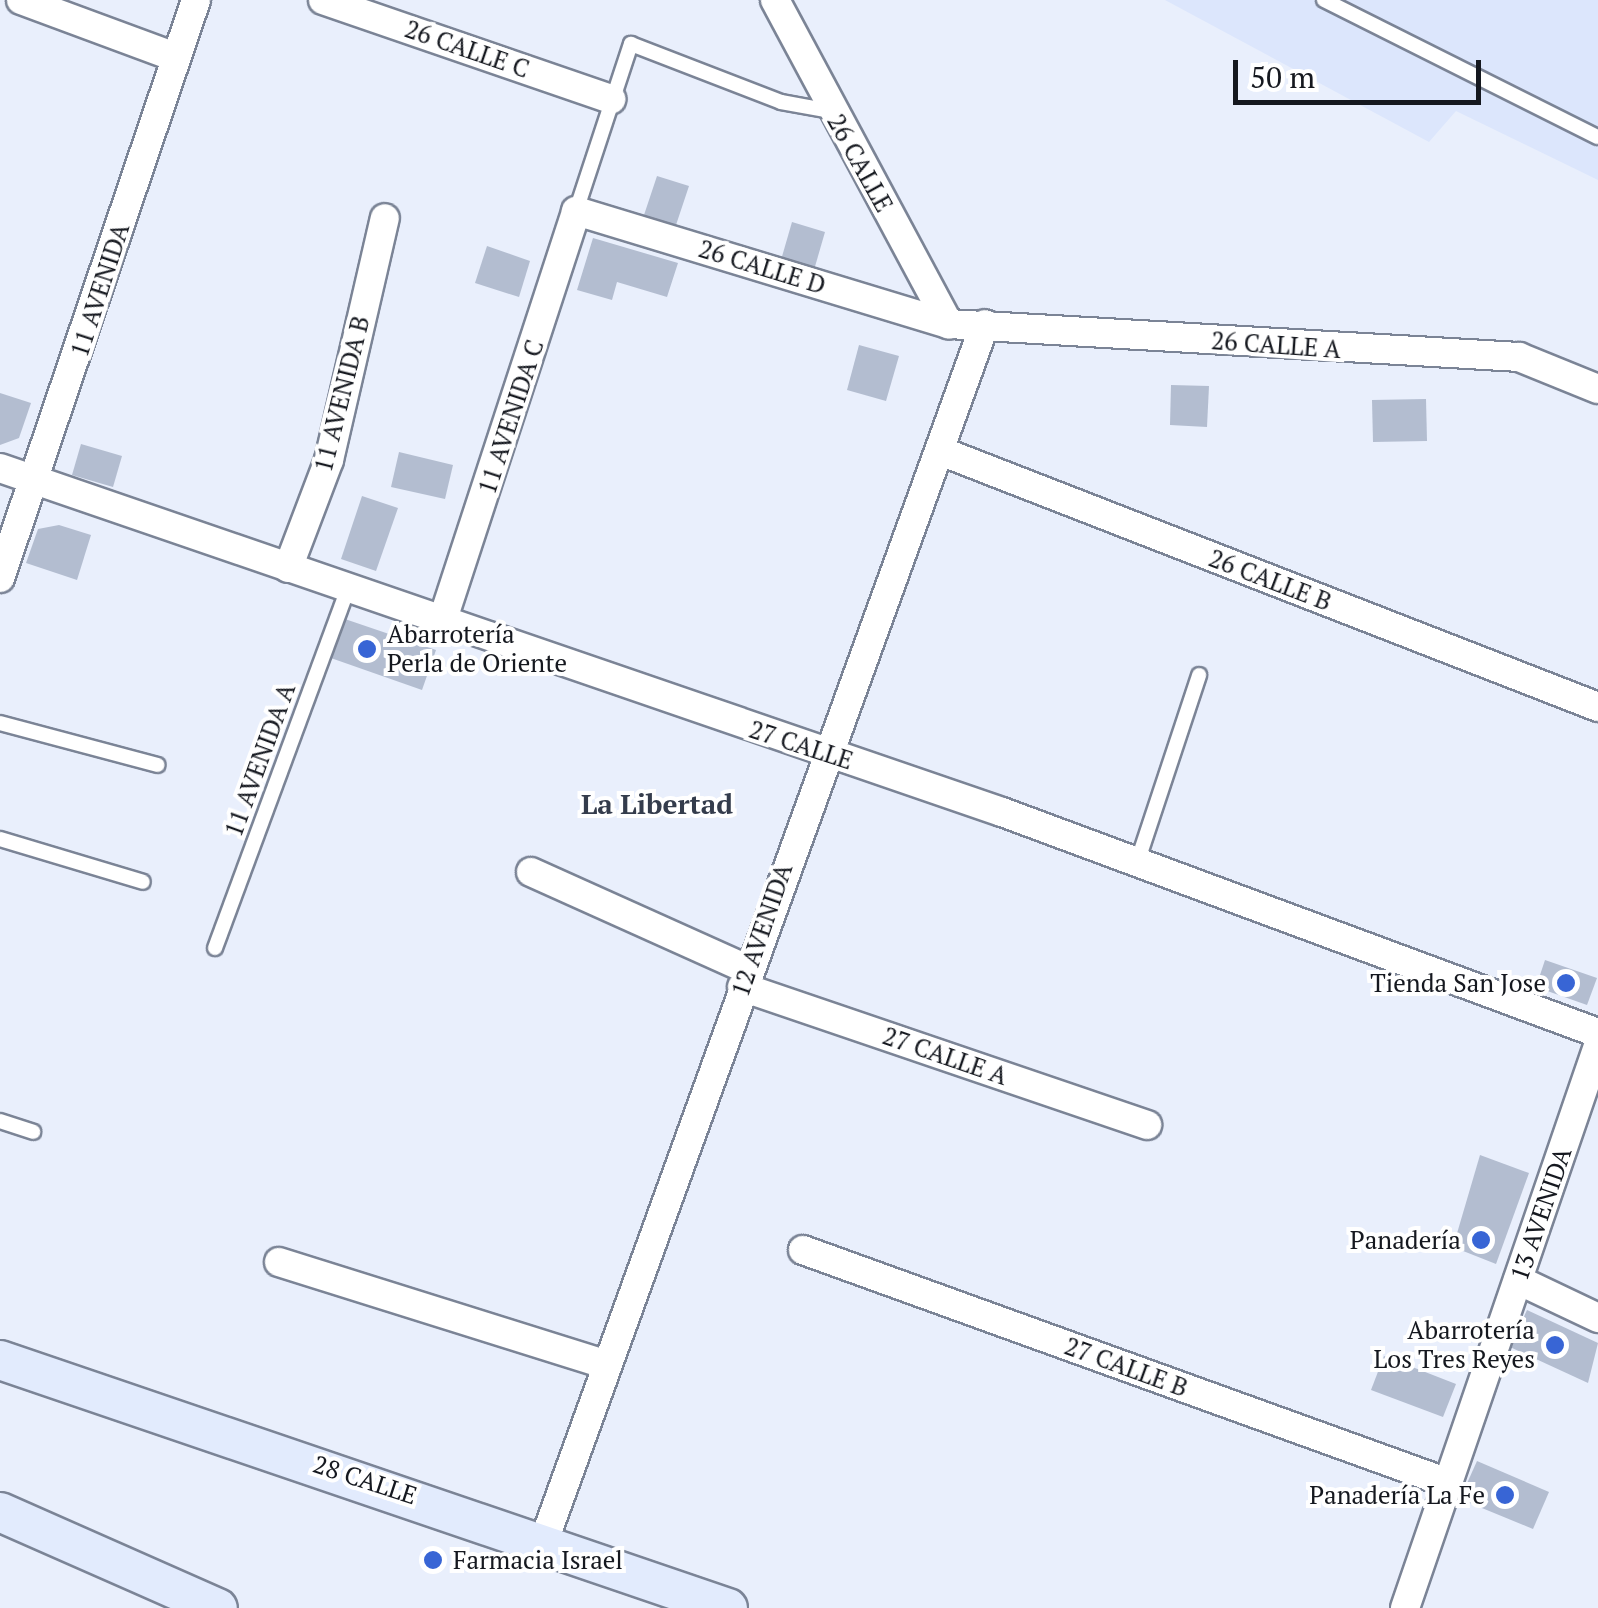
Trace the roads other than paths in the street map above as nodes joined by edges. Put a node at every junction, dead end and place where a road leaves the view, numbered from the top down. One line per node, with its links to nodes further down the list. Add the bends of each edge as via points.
1 (21, 0): 6 (street)
2 (196, 0): 6 (street, 11 AVENIDA)
3 (323, 0): 7 (street, 26 CALLE C)
4 (774, 0): 8 (street, 26 CALLE)
5 (1324, 0): 9 (lane)
6 (175, 57): 17 (street, 11 AVENIDA)
7 (611, 98): 8 (lane, via 631,44 781,102); 10 (lane)
8 (831, 111): 12 (street, 26 CALLE)
9 (1598, 137)
10 (576, 211): 12 (street, 26 CALLE D); 21 (street, 11 AVENIDA C)
11 (385, 218): 18 (street, 11 AVENIDA B, via 329,460)
12 (948, 324): 13 (street, 26 CALLE A)
13 (985, 324): 14 (street, 26 CALLE A, via 1519,357); 15 (street, 12 AVENIDA)
14 (1598, 389)
15 (943, 452): 23 (street, 26 CALLE B); 25 (street, 12 AVENIDA)
16 (0, 468): 17 (street, 27 CALLE)
17 (38, 480): 18 (street, 27 CALLE); 19 (street, 11 AVENIDA)
18 (288, 568): 20 (street, 27 CALLE)
19 (0, 578)
20 (348, 589): 21 (street, 27 CALLE); 31 (lane, 11 AVENIDA A)
21 (442, 622): 25 (street, 27 CALLE)
22 (1199, 675): 28 (lane)
23 (1598, 707)
24 (0, 723): 26 (lane)
25 (824, 752): 28 (street, 27 CALLE); 32 (street, 12 AVENIDA)
26 (158, 765)
27 (0, 839): 30 (lane)
28 (1137, 864): 33 (street, 27 CALLE)
29 (531, 872): 32 (street, 27 CALLE A)
30 (143, 882)
31 (215, 948)
32 (746, 979): 36 (street, 27 CALLE A); 43 (street, 12 AVENIDA)
33 (1598, 1032)
34 (1598, 1046): 40 (street, 13 AVENIDA)
35 (0, 1121): 37 (lane)
36 (1147, 1125)
37 (33, 1132)
38 (803, 1250): 44 (street, 27 CALLE B)
39 (279, 1262): 43 (street)
40 (1518, 1280): 41 (street); 44 (street, 13 AVENIDA)
41 (1598, 1318)
42 (0, 1360): 46 (main road, 28 CALLE)
43 (607, 1366): 46 (street, 12 AVENIDA)
44 (1448, 1483): 49 (street, 13 AVENIDA)
45 (0, 1512): 47 (main road)
46 (545, 1538): 48 (main road, 28 CALLE)
47 (218, 1608)
48 (728, 1608)
49 (1406, 1608)

